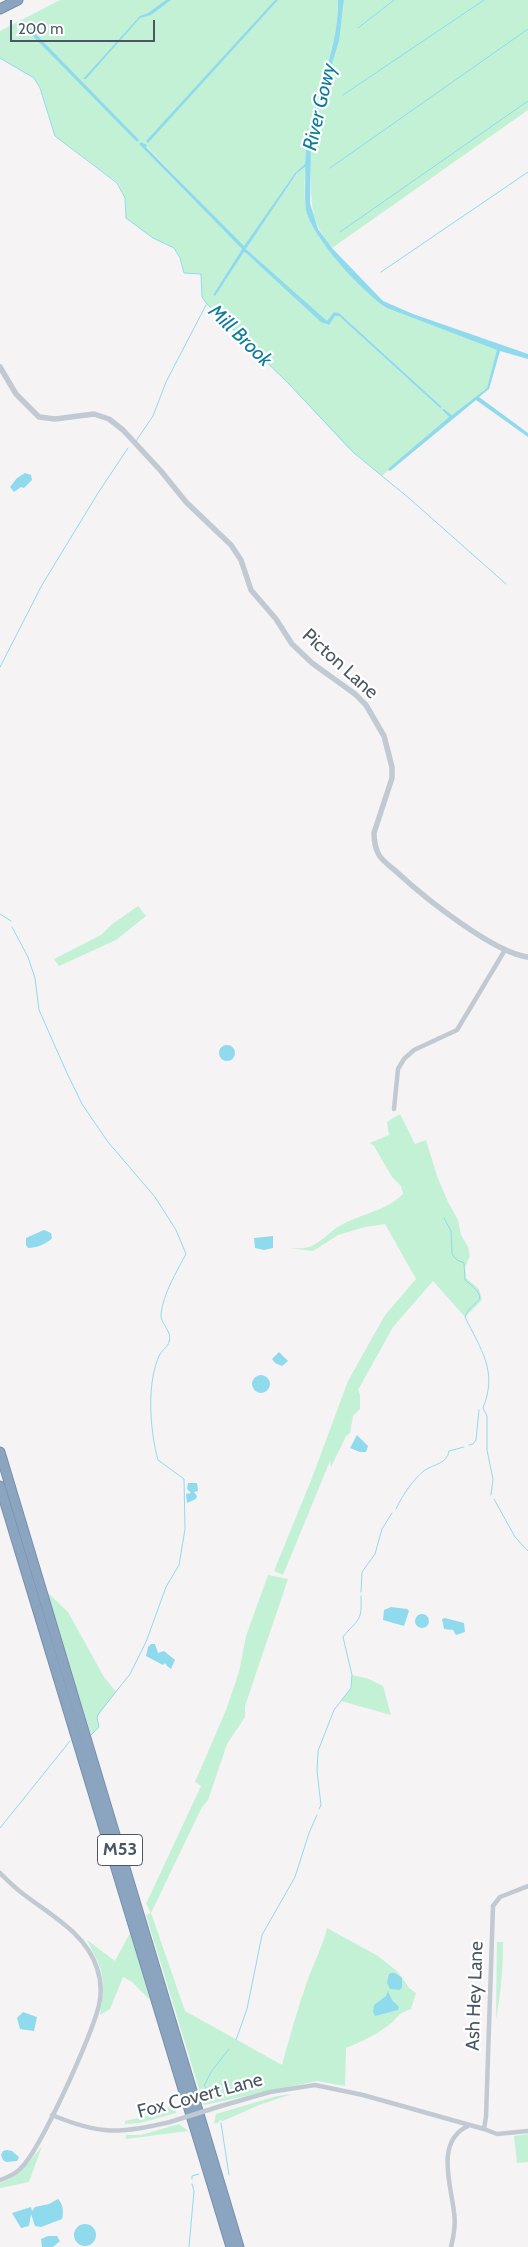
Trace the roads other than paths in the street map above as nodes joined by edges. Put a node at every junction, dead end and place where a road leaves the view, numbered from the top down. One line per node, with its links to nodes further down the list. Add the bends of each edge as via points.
1 (18, 0): 2 (highway)
2 (0, 9)
3 (0, 367): 4 (street, Picton Lane, via 16,394 39,417 55,419 94,414 109,419 231,545 241,560 251,590 292,644 355,694 377,721 391,756 392,778 374,833 380,856 428,900)
4 (505, 950): 5 (street, Picton Lane); 6 (street, via 457,1030 414,1050 404,1059 398,1069)
5 (528, 958)
6 (394, 1109)
7 (0, 1452): 17 (highway, M53)
8 (0, 1486): 16 (highway, M53)
9 (0, 1873): 11 (street, via 72,1930 87,1946 102,1989 86,2041)
10 (528, 1886): 13 (street, Ash Hey Lane, via 500,1897 493,1906)
11 (52, 2116): 12 (street, Fox Covert Lane, bridge, via 102,2132 138,2130 270,2092 315,2085 364,2095); 15 (street, via 20,2169)
12 (468, 2126): 13 (street, Fox Covert Lane); 18 (street, via 456,2135 447,2163 455,2214)
13 (484, 2129): 14 (street, Fox Covert Lane, via 497,2134)
14 (528, 2131)
15 (0, 2180)
16 (230, 2247)
17 (239, 2247)
18 (451, 2247)

